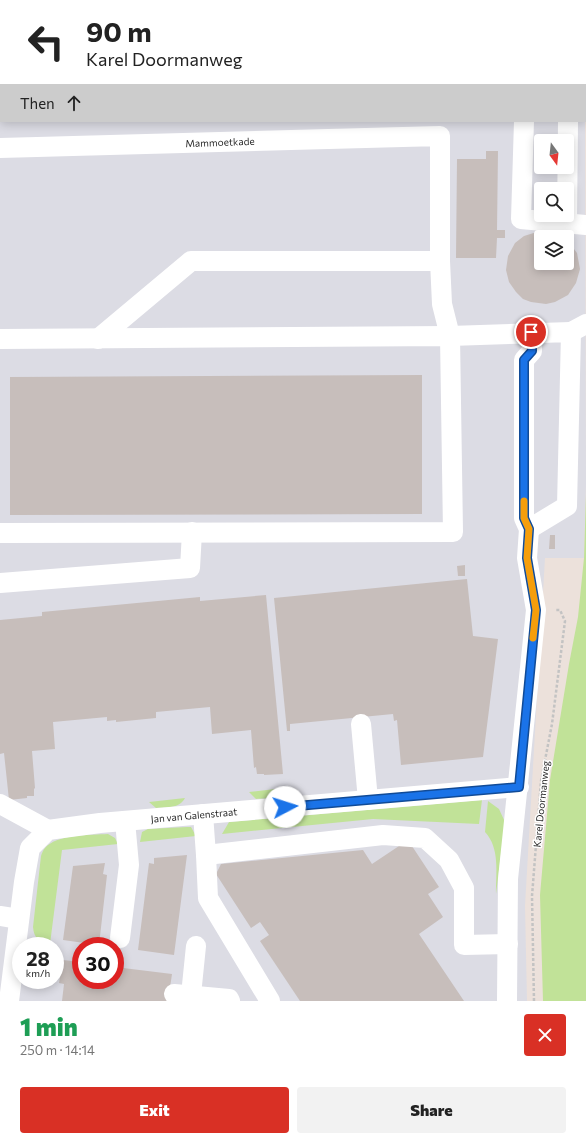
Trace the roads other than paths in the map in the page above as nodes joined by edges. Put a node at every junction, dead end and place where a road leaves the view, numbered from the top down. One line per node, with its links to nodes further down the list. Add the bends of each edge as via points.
1 (524, 122): 4 (street, via 521,219)
2 (568, 122): 4 (street)
3 (0, 148): 5 (street, Mammoetkade, via 440,136)
4 (577, 224)
5 (440, 261): 8 (street, via 442,304); 10 (street, via 191,261)
6 (578, 328): 7 (street); 11 (street, via 567,506)
7 (531, 332): 8 (street); 11 (street, via 532,351 524,360 524,518)
8 (450, 336): 10 (street); 12 (street, via 453,532)
9 (0, 339): 10 (street)
10 (98, 339)
11 (529, 529): 16 (street, via 527,558 536,610)
12 (192, 532): 13 (street); 14 (street, via 190,568)
13 (0, 533)
14 (0, 583)
15 (361, 724): 17 (street)
16 (519, 787): 17 (street, Jan van Galenstraat); 25 (street, via 508,879)
17 (368, 800): 19 (street, Jan van Galenstraat)
18 (0, 804): 21 (street)
19 (203, 814): 20 (street, Jan van Galenstraat); 22 (street)
20 (125, 821): 21 (street, Jan van Galenstraat); 24 (street, via 129,865)
21 (48, 830): 23 (street, via 30,848)
22 (206, 855): 25 (street, via 383,835 425,838 449,860 464,888 464,945); 30 (street, via 208,898)
23 (10, 917): 27 (street)
24 (120, 937)
25 (508, 944): 31 (street)
26 (196, 946): 29 (street, via 182,994)
27 (7, 950): 28 (street)
28 (9, 1001)
29 (230, 1001)
30 (270, 1001)
31 (507, 1001)

